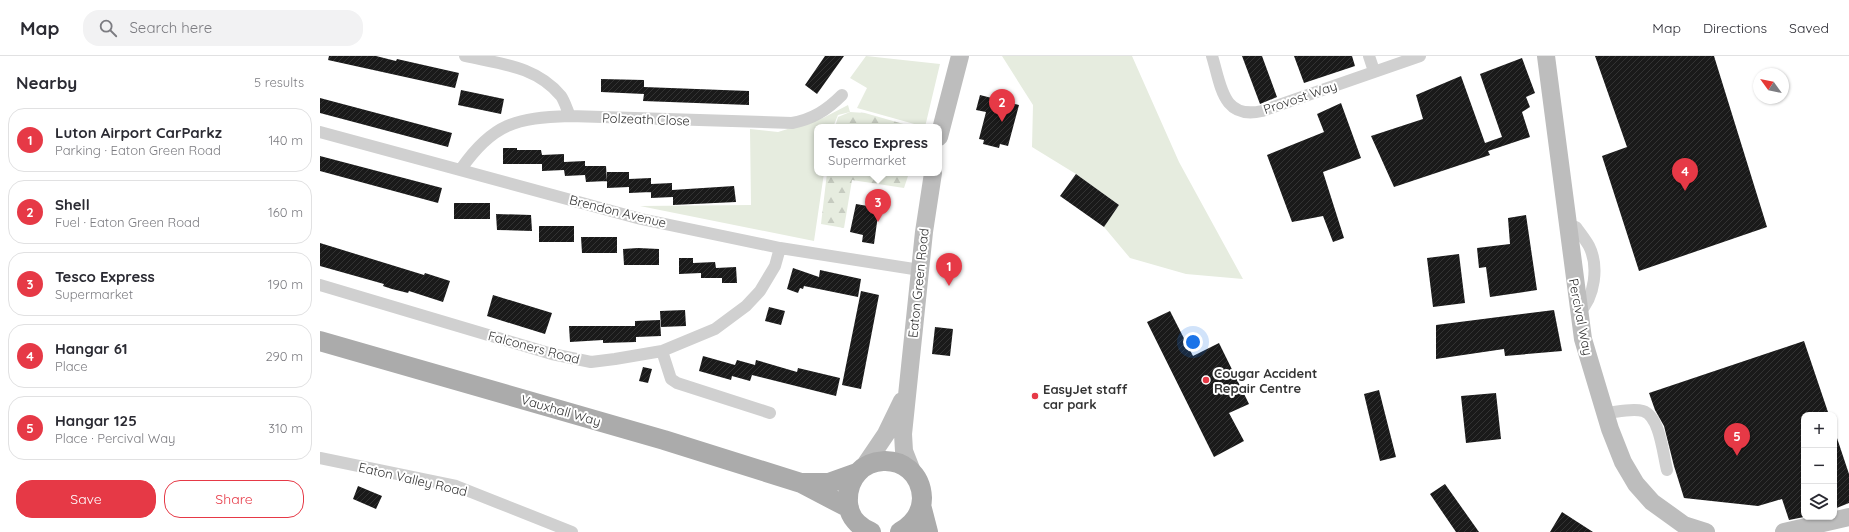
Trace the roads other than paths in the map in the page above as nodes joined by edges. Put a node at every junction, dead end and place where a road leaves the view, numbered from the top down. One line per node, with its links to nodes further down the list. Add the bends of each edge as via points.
1 (465, 56): 9 (street, via 529,71 544,80 562,97)
2 (960, 56): 10 (street)
3 (1212, 56): 7 (street, Provost Way, via 1226,98 1234,108 1248,114)
4 (1369, 56): 7 (street)
5 (1420, 56): 7 (street, Provost Way)
6 (1546, 56): 21 (street, Percival Way, via 1578,313 1583,339)
7 (1374, 71)
8 (842, 95): 9 (street, Polzeath Close, via 815,117 792,123)
9 (570, 116): 12 (street, Polzeath Close, via 535,117 506,125 476,148)
10 (942, 125)
11 (320, 132): 12 (street, Brendon Avenue)
12 (461, 170): 14 (street, Brendon Avenue, via 641,219)
13 (933, 176): 15 (street, Eaton Green Road)
14 (780, 248): 15 (street, Brendon Avenue); 18 (street, Falconers Road, via 769,277 746,306 715,329)
15 (920, 270): 19 (street, Eaton Green Road)
16 (320, 285): 18 (street, Falconers Road, via 569,358 591,362)
17 (320, 342): 26 (main road, Vauxhall Way, via 664,440)
18 (662, 351): 20 (street, via 671,379 677,383)
19 (906, 393): 23 (street, Eaton Green Road, via 886,434); 25 (street, Eaton Green Road, via 904,451)
20 (770, 413)
21 (1606, 413): 24 (street, via 1645,411 1656,421); 30 (street, Percival Way, via 1623,462 1636,484)
22 (320, 458): 31 (street, Eaton Valley Road, via 456,486)
23 (860, 470): 25 (main road, Vauxhall Way, via 881,461 894,462); 26 (main road, Vauxhall Way, via 829,483); 29 (main road, via 851,481 848,493)
24 (1667, 470)
25 (914, 474): 27 (main road, via 920,486)
26 (801, 483): 29 (main road, Vauxhall Way)
27 (921, 504): 33 (main road, via 911,524); 34 (main road)
28 (1849, 518): 36 (street)
29 (852, 520): 32 (main road, Vauxhall Way)
30 (1682, 528): 35 (street, Percival Way)
31 (572, 532)
32 (871, 532)
33 (900, 532)
34 (928, 532)
35 (1706, 532)
36 (1784, 532)

